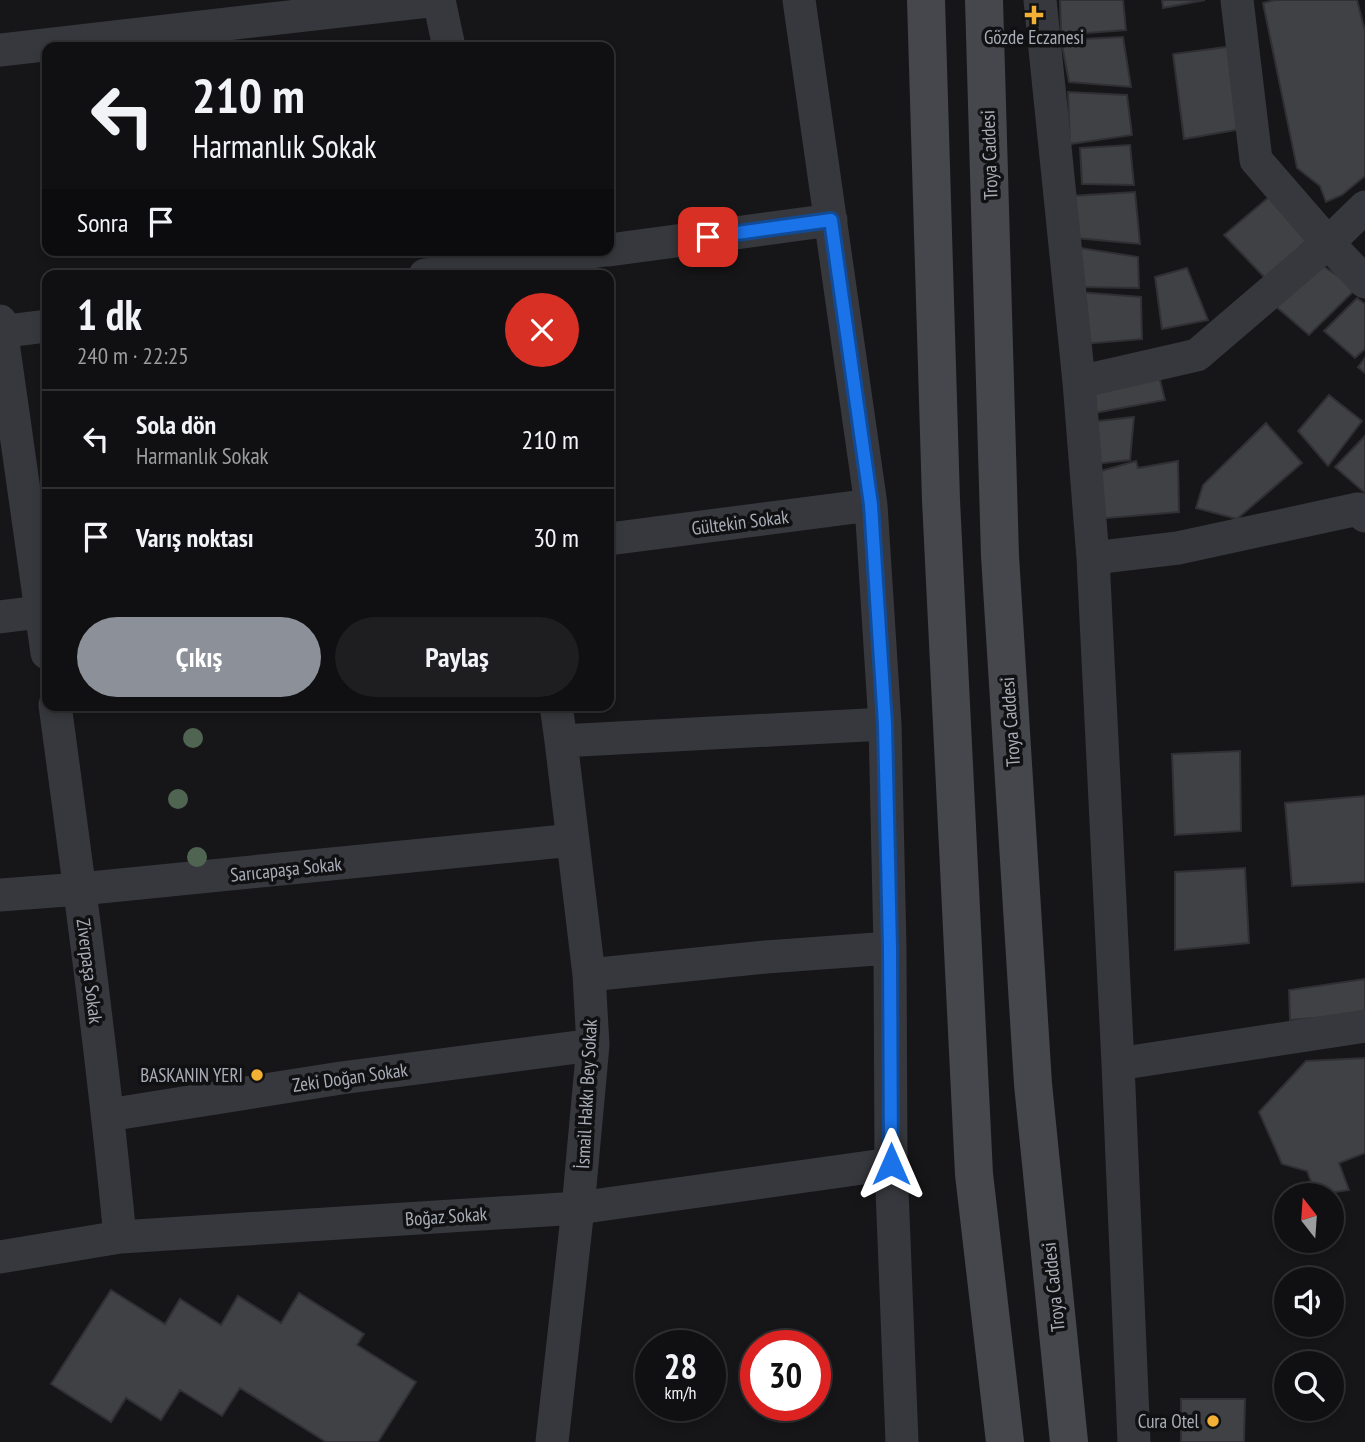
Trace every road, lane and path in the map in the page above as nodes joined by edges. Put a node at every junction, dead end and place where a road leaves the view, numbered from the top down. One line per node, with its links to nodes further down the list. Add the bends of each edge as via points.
1 (438, 0): 7 (street); 8 (street)
2 (799, 0): 12 (street)
3 (926, 0): 48 (main road, via 941,500 974,1174)
4 (984, 0): 49 (main road, Troya Caddesi, via 1000,556 1032,1084)
5 (1040, 0): 21 (street)
6 (1237, 0): 13 (street, via 1256,160)
7 (70, 42)
8 (448, 42)
9 (42, 45): 10 (street)
10 (0, 50)
11 (1365, 207): 13 (street)
12 (831, 220): 14 (street); 22 (street)
13 (1328, 243): 18 (street); 21 (street, via 1197,355)
14 (614, 249)
15 (557, 256): 16 (street)
16 (490, 264): 17 (street)
17 (455, 270)
18 (1365, 282)
19 (42, 326): 20 (street)
20 (0, 328): 26 (street)
21 (1079, 382): 25 (street)
22 (871, 505): 24 (street, Gültekin Sokak); 31 (street)
23 (1365, 516): 25 (street, via 1358,509 1178,548)
24 (614, 538)
25 (1093, 558): 40 (street)
26 (42, 598)
27 (42, 611): 28 (street)
28 (0, 617)
29 (56, 711): 34 (street, Ziverpaşa Sokak)
30 (557, 711): 32 (street, İsmail Hakkı Bey Sokak)
31 (885, 724): 32 (street); 36 (street)
32 (561, 741): 33 (street, İsmail Hakkı Bey Sokak)
33 (573, 840): 34 (street, Sarıcapaşa Sokak); 37 (street, İsmail Hakkı Bey Sokak)
34 (80, 889): 35 (street, Sarıcapaşa Sokak); 41 (street, Ziverpaşa Sokak)
35 (0, 895)
36 (890, 948): 37 (street); 42 (street)
37 (589, 975): 39 (street, İsmail Hakkı Bey Sokak)
38 (1365, 1026): 40 (street)
39 (593, 1045): 41 (street, Zeki Doğan Sokak); 43 (street, İsmail Hakkı Bey Sokak)
40 (1118, 1065): 50 (street)
41 (108, 1115): 44 (street, Ziverpaşa Sokak)
42 (891, 1164): 43 (street, Boğaz Sokak); 47 (street)
43 (579, 1208): 44 (street, Boğaz Sokak); 46 (street, İsmail Hakkı Bey Sokak)
44 (120, 1237): 45 (street, Boğaz Sokak)
45 (0, 1257)
46 (552, 1442)
47 (902, 1442)
48 (1005, 1442)
49 (1069, 1442)
50 (1134, 1442)

